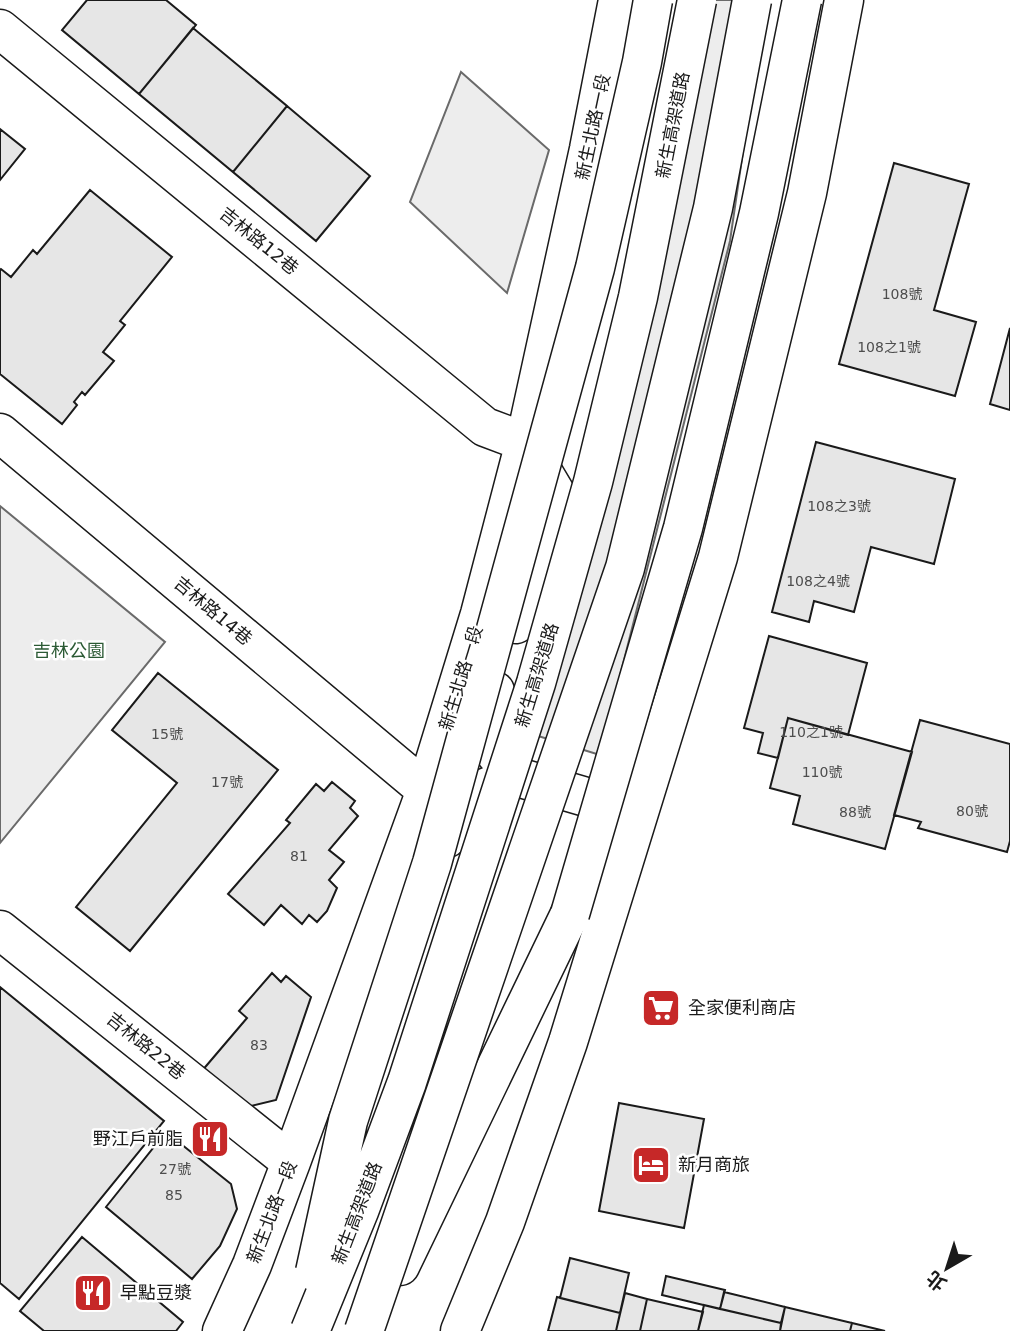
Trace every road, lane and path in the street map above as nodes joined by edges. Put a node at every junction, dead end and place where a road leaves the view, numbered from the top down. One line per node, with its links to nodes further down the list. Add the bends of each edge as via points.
1 (618, 0): 9 (main road, 新生北路一段)
2 (653, 0): 19 (main road, bridge, via 595,268 432,863 348,1121)
3 (698, 0): 20 (main road, 新生高架道路, bridge, via 638,297 593,482 536,683 407,1082)
4 (752, 0): 21 (main road, bridge, via 713,208 625,568)
5 (802, 0): 21 (main road, bridge, via 760,213 683,528 570,914)
6 (844, 0): 12 (main road, via 807,192 763,377 718,556)
7 (0, 29): 9 (main road, 吉林路12巷, via 485,426)
8 (0, 433): 11 (main road, 吉林路14巷)
9 (525, 442): 10 (main road, via 556,494 481,736); 11 (main road, 新生北路一段, via 480,614)
10 (514, 776): 12 (main road); 14 (main road, via 463,797 362,1058)
11 (426, 790): 14 (main road, 新生北路一段)
12 (640, 813): 22 (main road, via 568,1042 505,1222)
13 (0, 930): 15 (main road, 吉林路22巷)
14 (327, 1066): 15 (main road, 新生北路一段)
15 (291, 1162): 16 (main road, 新生北路一段)
16 (252, 1265): 17 (main road, 新生北路一段); 18 (main road)
17 (222, 1331)
18 (253, 1331)
19 (302, 1331)
20 (310, 1331)
21 (367, 1331)
22 (460, 1331)

